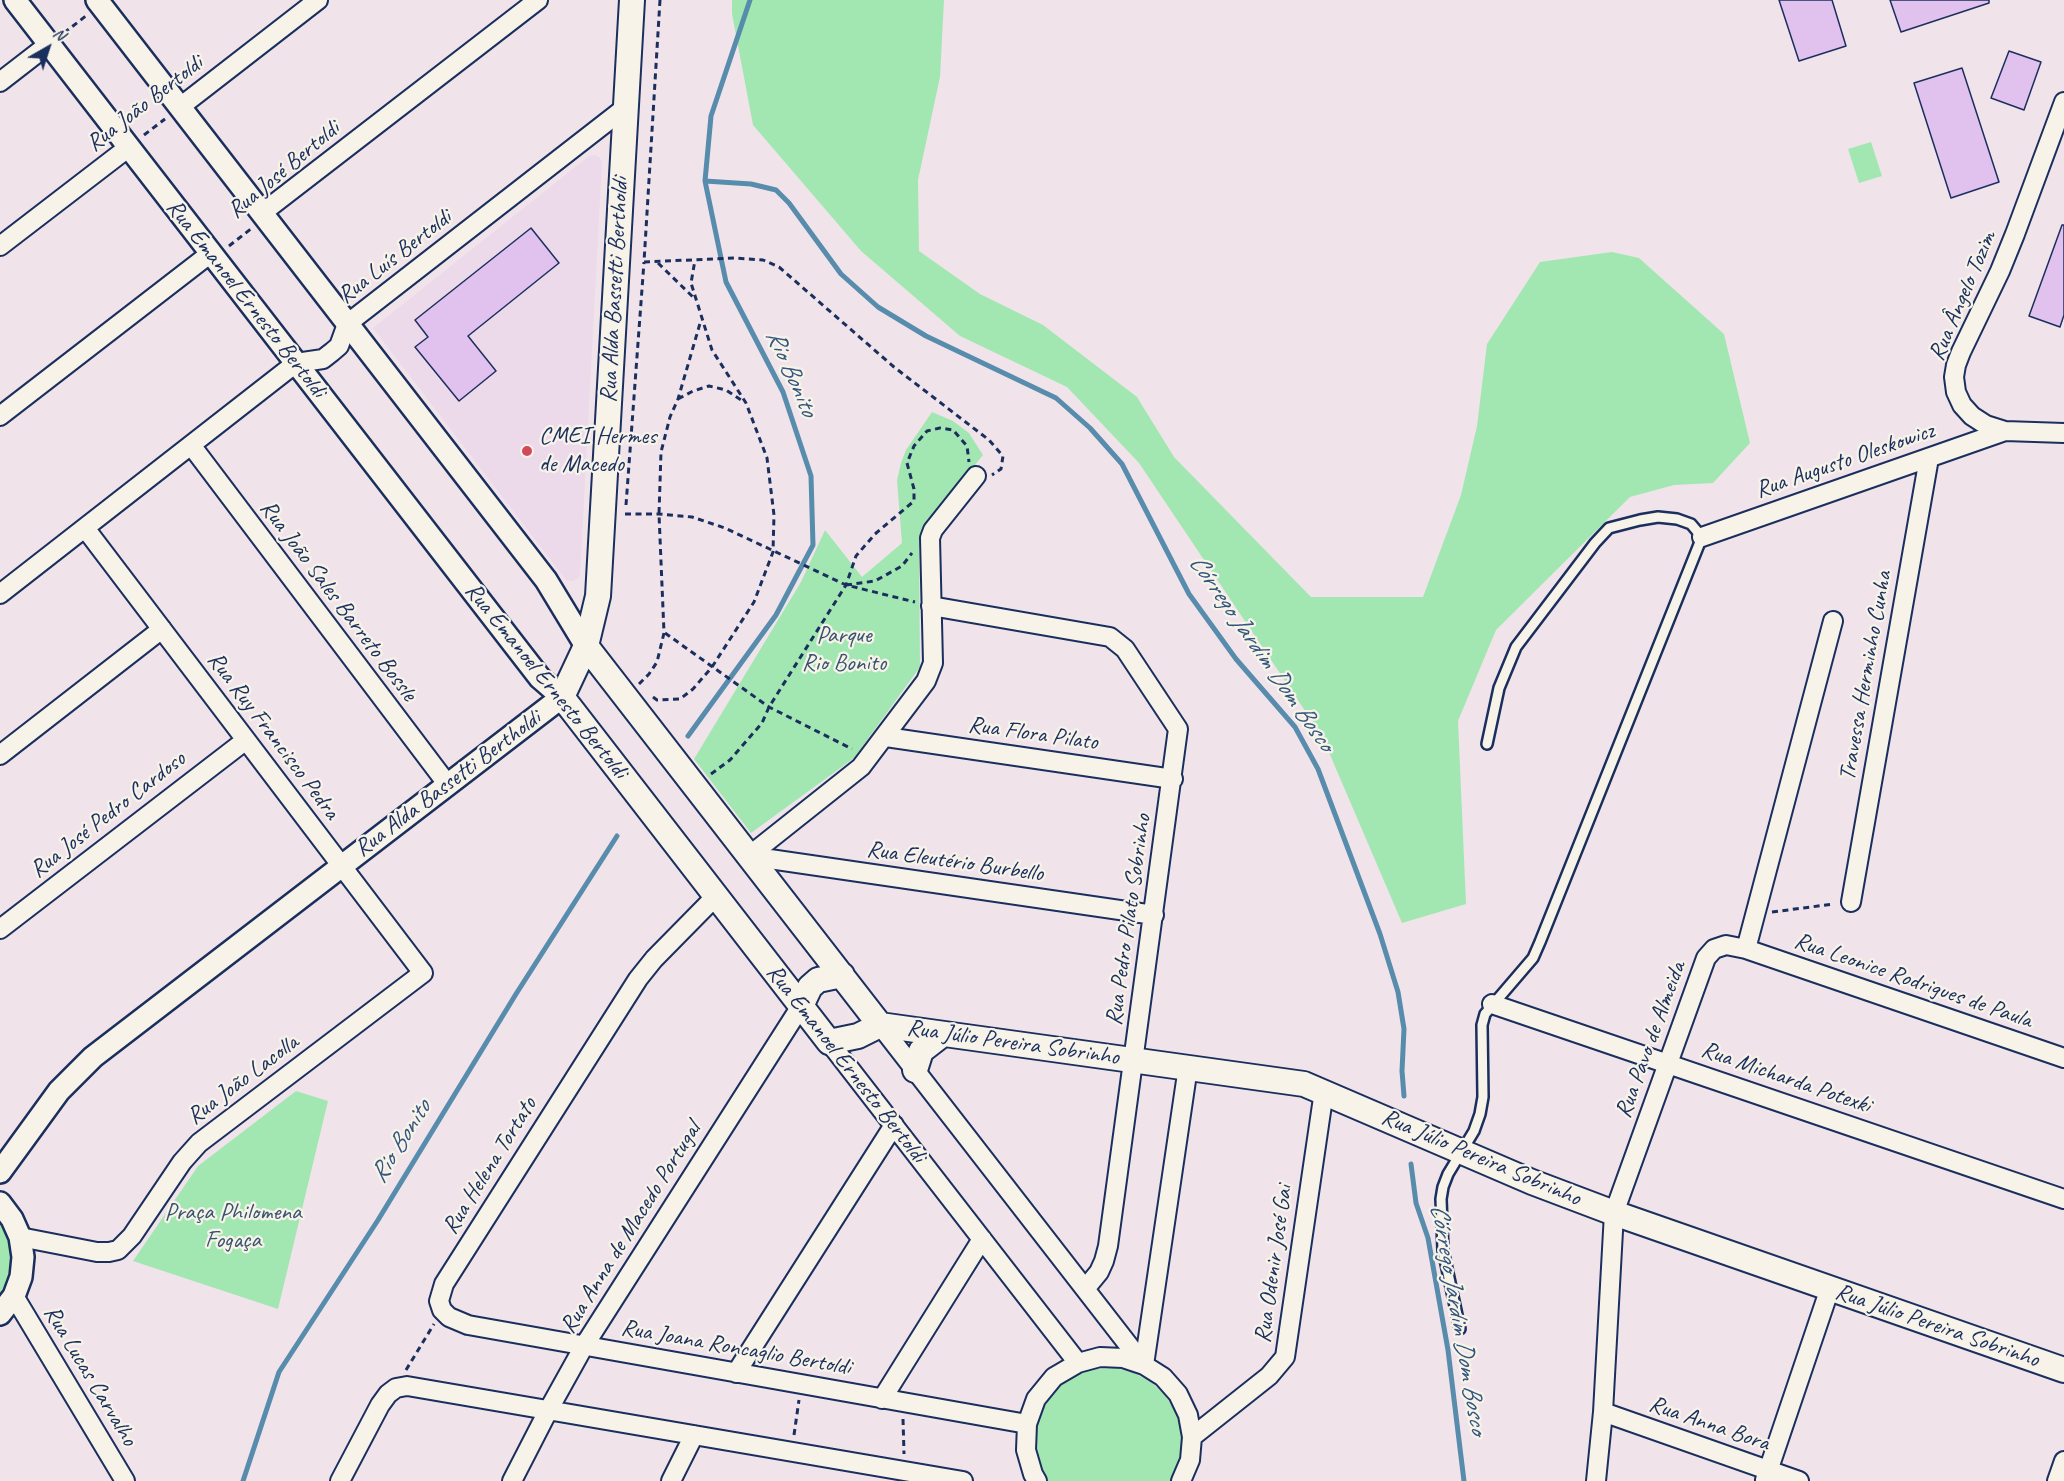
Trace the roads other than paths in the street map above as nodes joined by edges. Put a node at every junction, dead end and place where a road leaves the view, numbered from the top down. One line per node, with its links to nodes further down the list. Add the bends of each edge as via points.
1 (15, 0): 6 (street, Rua Emanoel Ernesto Bertoldi)
2 (318, 0): 9 (street, Rua João Bertoldi)
3 (538, 0): 12 (street, Rua José Bertoldi)
4 (632, 0): 10 (main road, Rua Alda Bassetti Bertholdi)
5 (102, 2): 9 (street, Rua Emanoel Ernesto Bertoldi)
6 (49, 44): 7 (street); 11 (street, Rua Emanoel Ernesto Bertoldi)
7 (0, 82)
8 (2064, 102): 18 (street, Rua Ângelo Tozim, via 2004,262 1956,365 1956,392 1962,405 1986,425)
9 (180, 107): 12 (street, Rua Emanoel Ernesto Bertoldi)
10 (626, 107): 15 (street, Rua Luís Bertoldi); 29 (main road, Rua Alda Bassetti Bertholdi, via 597,596)
11 (129, 147): 13 (street, Rua João Bertoldi); 14 (street, Rua Emanoel Ernesto Bertoldi)
12 (262, 213): 15 (street, Rua Emanoel Ernesto Bertoldi)
13 (0, 246)
14 (211, 253): 16 (street, Rua Emanoel Ernesto Bertoldi); 17 (street)
15 (348, 324): 16 (street, Rua Luís Bertoldi, via 339,346 323,359); 29 (street, Rua Emanoel Ernesto Bertoldi, via 546,580)
16 (296, 363): 20 (street, Rua Luís Bertoldi); 30 (street, Rua Emanoel Ernesto Bertoldi, via 540,678)
17 (0, 416)
18 (2005, 431): 19 (street, Rua Ângelo Tozim); 21 (street, Rua Augusto Oleskowicz)
19 (2064, 433)
20 (191, 446): 23 (street, Rua Luís Bertoldi); 36 (street, Rua João Sales Barreto Bossle)
21 (1929, 458): 24 (street, Rua Augusto Oleskowicz); 40 (street, Travessa Herminho Cunha)
22 (971, 472): 26 (street, via 930,538)
23 (85, 528): 25 (street, Rua Luís Bertoldi); 28 (street, Rua Ruy Francisco Pedra)
24 (1702, 537): 33 (lane, via 1691,524 1677,519 1658,518 1609,528 1516,647 1499,688); 46 (lane, via 1540,942 1533,957)
25 (0, 594)
26 (932, 606): 31 (street, via 931,672); 35 (street, Rua Pedro Pilato Sobrinho, via 1110,638 1125,649 1178,729)
27 (1833, 621): 43 (street)
28 (162, 629): 32 (street, Rua Ruy Francisco Pedra); 34 (street)
29 (586, 646): 30 (main road, Rua Alda Bassetti Bertholdi); 37 (main road, Rua Emanoel Ernesto Bertoldi)
30 (562, 698): 36 (street, Rua Alda Bassetti Bertholdi); 39 (main road, Rua Emanoel Ernesto Bertoldi)
31 (885, 737): 35 (street, Rua Flora Pilato); 37 (street, via 853,776)
32 (246, 740): 38 (street, Rua Ruy Francisco Pedra); 42 (street, Rua José Pedro Cardoso)
33 (1487, 744)
34 (0, 755)
35 (1173, 779): 41 (street, Rua Pedro Pilato Sobrinho)
36 (448, 785): 38 (street, Rua Alda Bassetti Bertholdi)
37 (749, 856): 41 (street, Rua Eleutério Burbello); 45 (main road, Rua Emanoel Ernesto Bertoldi)
38 (342, 866): 44 (street, Rua Ruy Francisco Pedra); 59 (street, Rua Alda Bassetti Bertholdi, via 93,1057 59,1090)
39 (716, 897): 47 (main road, Rua Emanoel Ernesto Bertoldi); 68 (street, Rua Helena Tortato, via 638,979 444,1284 439,1300)
40 (1851, 902)
41 (1154, 915): 52 (street, Rua Pedro Pilato Sobrinho)
42 (0, 929)
43 (1746, 949): 51 (street, Rua Leonice Rodrigues de Paula); 53 (street, Rua Pavo de Almeida, via 1726,945 1714,949 1706,958)
44 (423, 973): 63 (street, Rua João Lacolla, via 199,1143 118,1250 97,1252)
45 (842, 975): 47 (main road, via 818,980); 48 (main road, Rua Emanoel Ernesto Bertoldi)
46 (1491, 1004): 53 (street, Rua Micharda Potexki); 58 (lane, via 1482,1025 1480,1114)
47 (801, 1006): 50 (main road, Rua Emanoel Ernesto Bertoldi); 71 (street, Rua Anna de Macedo Portugal)
48 (880, 1025): 49 (main road, Rua Júlio Pereira Sobrinho); 50 (main road, via 858,1036); 55 (street, Rua Emanoel Ernesto Bertoldi)
49 (943, 1034): 52 (main road, Rua Júlio Pereira Sobrinho); 55 (main road, via 921,1051)
50 (829, 1042): 57 (street, Rua Emanoel Ernesto Bertoldi)
51 (2064, 1058)
52 (1134, 1060): 54 (main road, Rua Júlio Pereira Sobrinho); 66 (street, Rua Pedro Pilato Sobrinho, via 1108,1246 1099,1272)
53 (1667, 1063): 60 (street, Rua Micharda Potexki); 62 (street, Rua Pavo de Almeida)
54 (1188, 1067): 56 (main road, Rua Júlio Pereira Sobrinho, via 1291,1081); 73 (street)
55 (915, 1070): 66 (street, Rua Emanoel Ernesto Bertoldi)
56 (1324, 1091): 58 (main road, Rua Júlio Pereira Sobrinho); 81 (street, Rua Odenir José Gai, via 1285,1357 1269,1376)
57 (894, 1125): 64 (street, Rua Emanoel Ernesto Bertoldi); 75 (street)
58 (1462, 1152): 62 (main road, Rua Júlio Pereira Sobrinho); 70 (lane, via 1443,1187 1440,1221 1446,1270)
59 (0, 1172)
60 (2064, 1199)
61 (0, 1203): 63 (street)
62 (1614, 1213): 65 (main road, Rua Júlio Pereira Sobrinho); 78 (street, Rua Pavo de Almeida)
63 (20, 1237): 67 (street, via 21,1277)
64 (982, 1239): 72 (street, Rua Emanoel Ernesto Bertoldi); 76 (street)
65 (1830, 1288): 74 (main road, Rua Júlio Pereira Sobrinho); 84 (street)
66 (1085, 1289): 73 (street, Rua Emanoel Ernesto Bertoldi)
67 (14, 1296): 69 (street); 85 (street, Rua Lucas Carvalho)
68 (442, 1310): 71 (street, Rua Joana Roncaglio Bertoldi, via 468,1325)
69 (0, 1314)
70 (1460, 1329)
71 (584, 1346): 75 (street, Rua Joana Roncaglio Bertoldi); 77 (street, Rua Anna de Macedo Portugal)
72 (1078, 1363): 73 (street, via 1100,1357 1123,1358); 79 (street, via 1054,1377 1036,1398)
73 (1144, 1365): 81 (street, via 1163,1377 1178,1394 1188,1415)
74 (2064, 1370)
75 (736, 1373): 76 (street, Rua Joana Roncaglio Bertoldi)
76 (882, 1399): 79 (street, Rua Joana Roncaglio Bertoldi)
77 (549, 1409): 80 (street); 86 (street, via 416,1386 396,1388 380,1405); 87 (street, Rua Anna de Macedo Portugal)
78 (1604, 1412): 84 (street, Rua Anna Bora); 93 (street, Rua Pavo de Almeida)
79 (1027, 1424): 91 (street, via 1026,1450)
80 (694, 1434): 83 (street); 88 (street)
81 (1192, 1437): 92 (street, via 1190,1460)
82 (2064, 1461): 95 (street)
83 (865, 1464): 89 (street); 90 (street)
84 (1767, 1476): 94 (street, Rua Anna Bora)
85 (125, 1481)
86 (340, 1481)
87 (512, 1481)
88 (671, 1481)
89 (879, 1481)
90 (963, 1481)
91 (1037, 1481)
92 (1181, 1481)
93 (1596, 1481)
94 (1799, 1481)
95 (2057, 1481)

